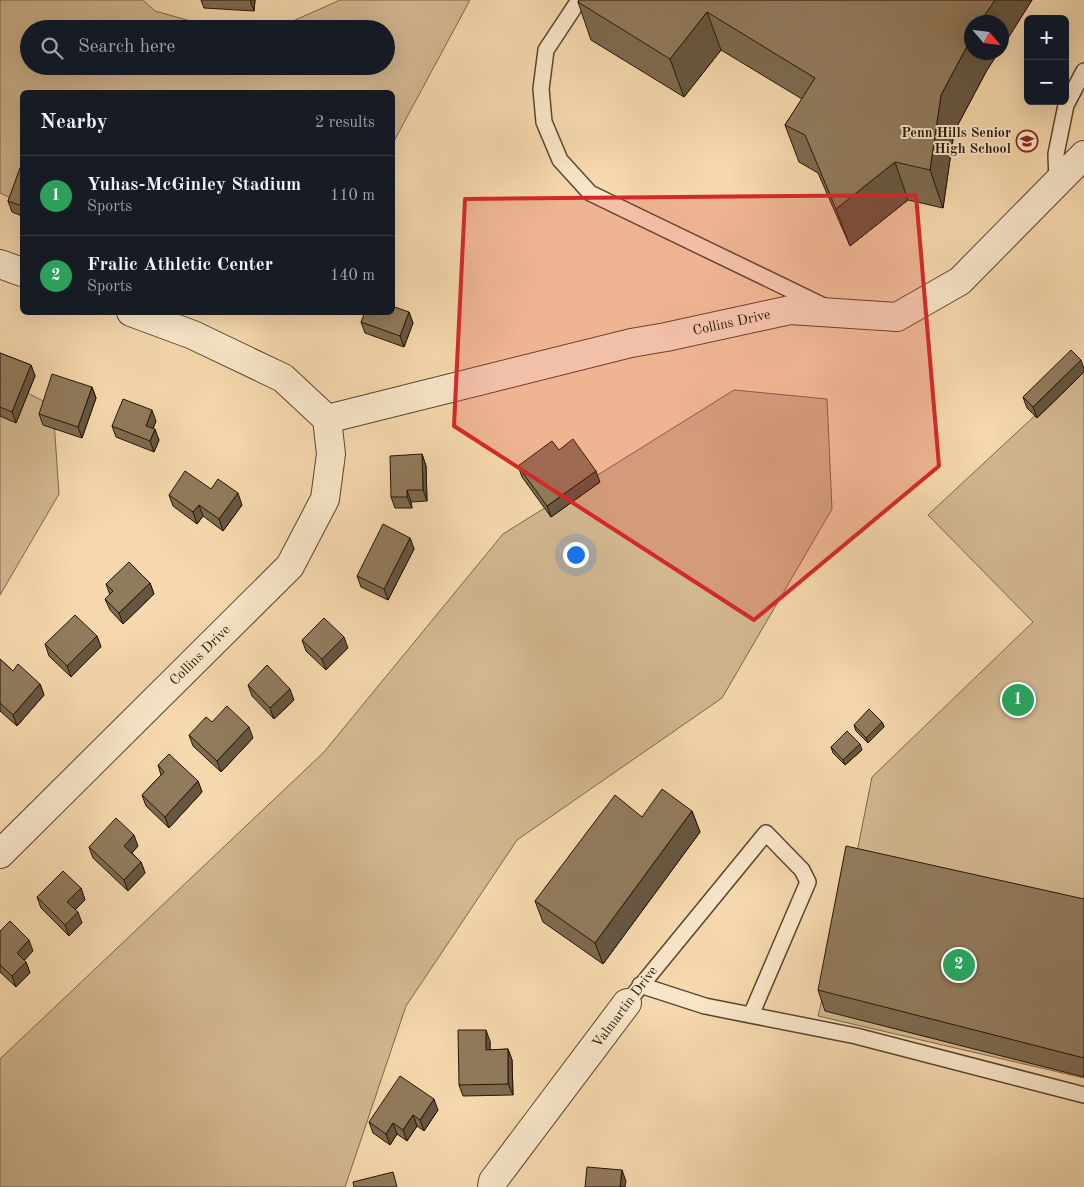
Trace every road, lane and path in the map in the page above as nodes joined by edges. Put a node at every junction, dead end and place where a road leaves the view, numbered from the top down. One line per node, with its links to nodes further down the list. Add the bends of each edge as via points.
1 (579, 0): 7 (lane, via 546,50 544,59 541,89 544,122 560,160 590,192)
2 (1084, 71): 4 (lane, via 1066,105 1056,154)
3 (1084, 155): 4 (street, Collins Drive)
4 (1057, 182): 7 (street, Collins Drive, via 960,281 897,316)
5 (0, 264): 6 (street)
6 (20, 271)
7 (839, 313): 9 (street, Collins Drive, via 780,312 631,343)
8 (139, 315): 9 (street, via 193,335 283,378)
9 (328, 419): 10 (street, Collins Drive, via 331,454 326,499 290,566)
10 (0, 854)
11 (634, 994): 12 (lane); 12 (lane, Valmartin Drive, via 766,833 802,870 808,882); 14 (street, Valmartin Drive, via 493,1181)
12 (751, 1015): 13 (lane, via 856,1036)
13 (1084, 1095)
14 (492, 1187)

